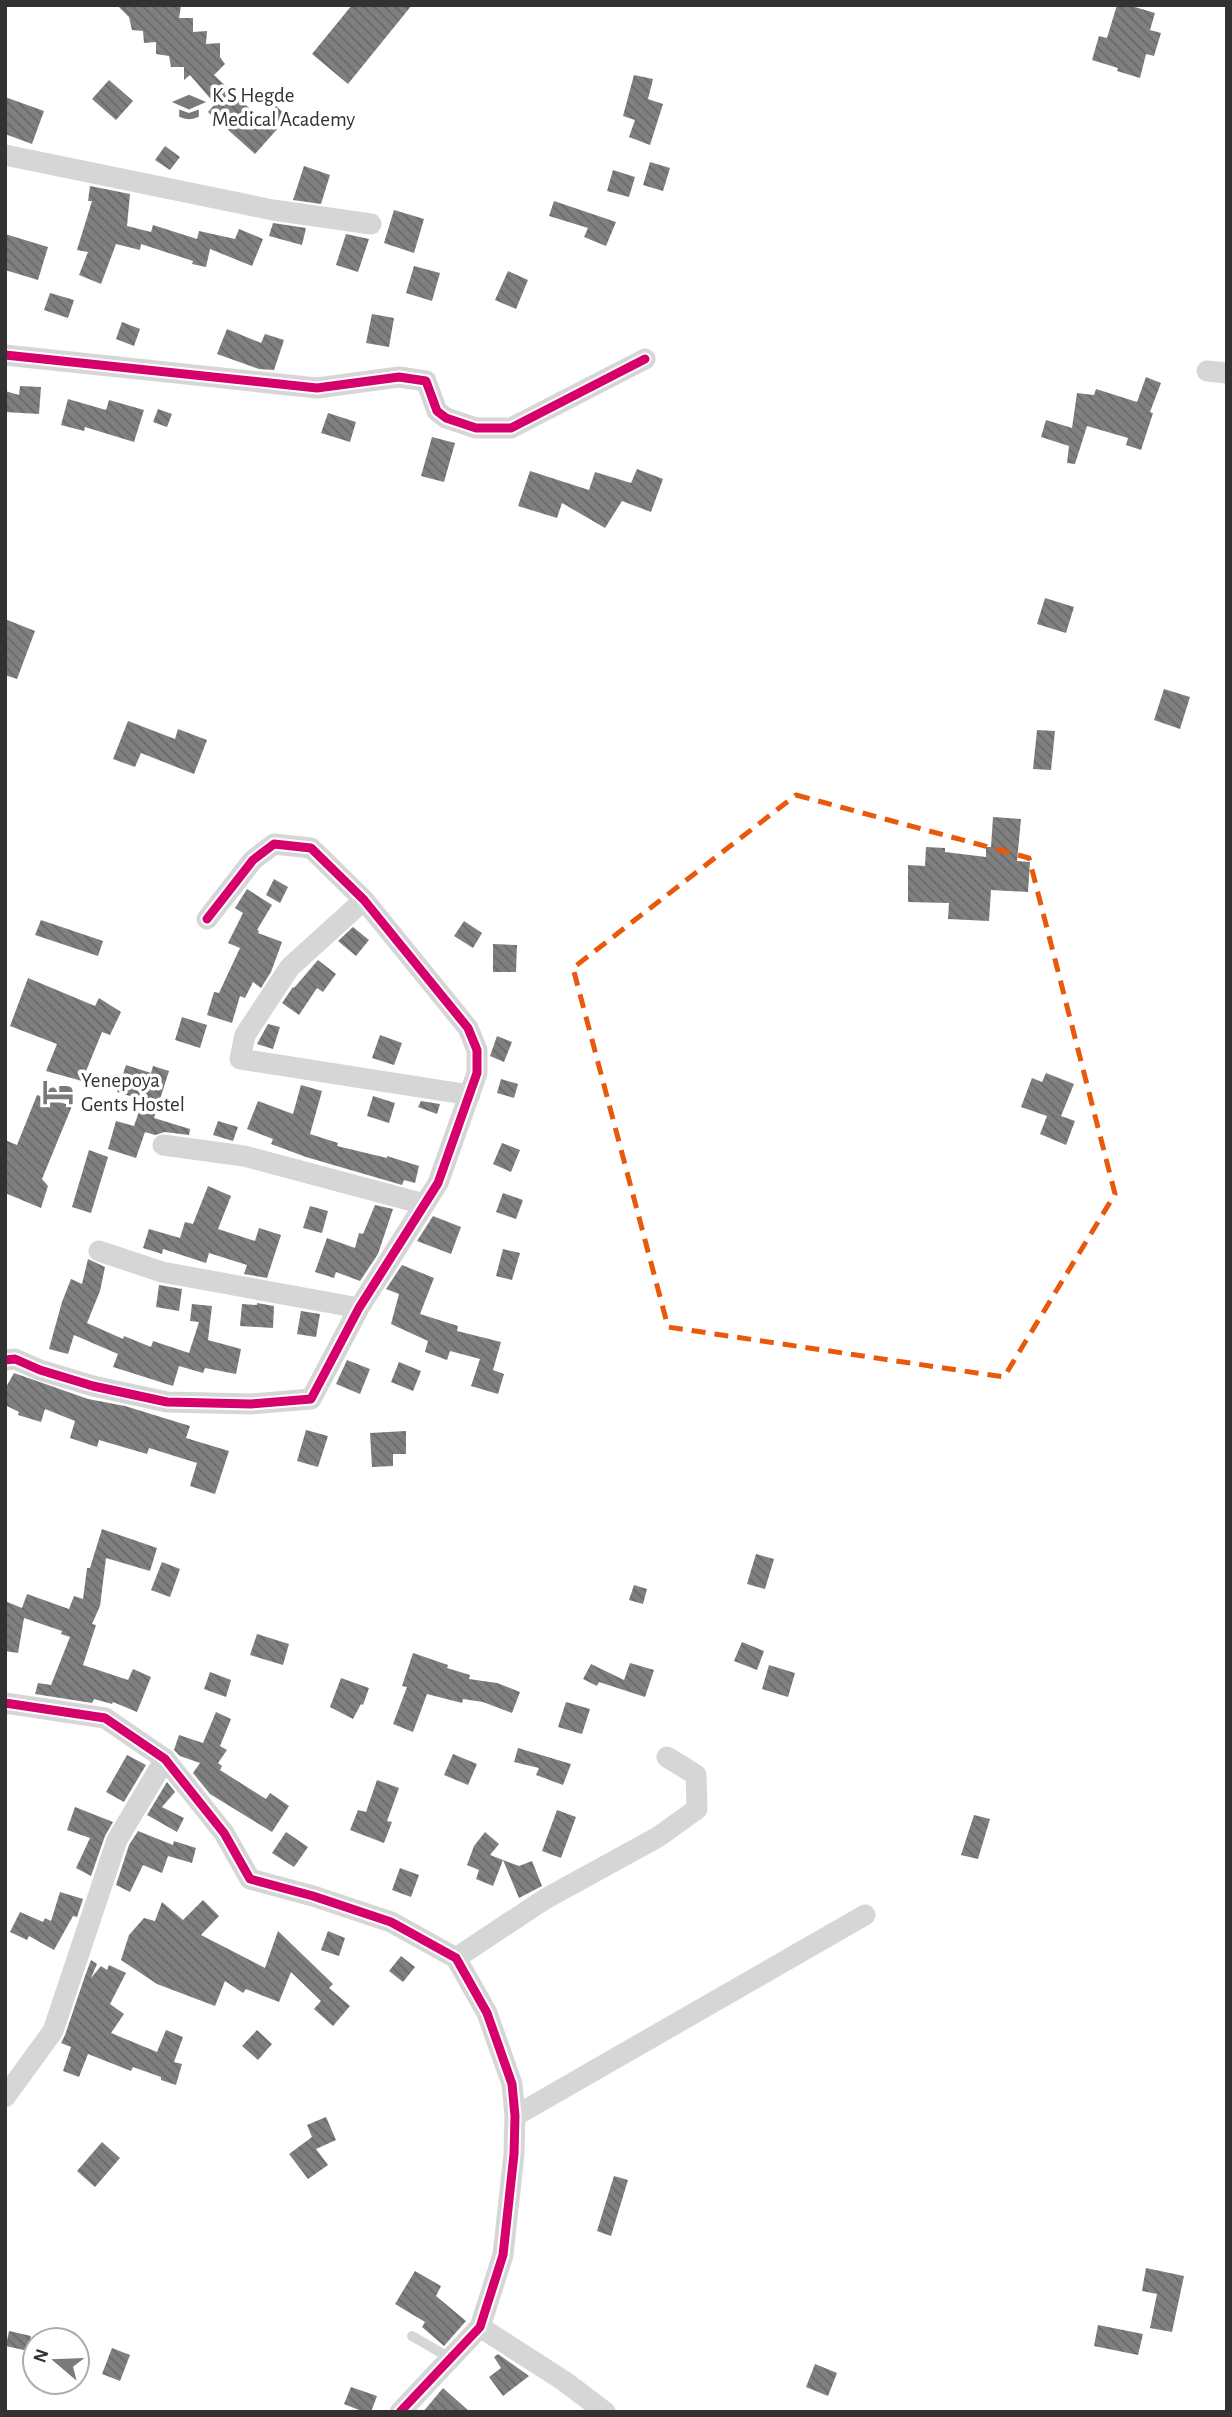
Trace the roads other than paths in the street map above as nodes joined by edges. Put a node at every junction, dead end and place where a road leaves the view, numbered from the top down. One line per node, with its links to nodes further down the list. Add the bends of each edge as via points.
1 (5, 155): 2 (street, via 273,210)
2 (371, 224)
3 (5, 355): 4 (street, via 317,388 400,377 426,381 437,411 476,428 511,428)
4 (645, 359)
5 (364, 900): 6 (street, via 311,848 274,844 253,860); 7 (street, via 468,1028 477,1050 478,1073); 7 (street, via 290,967 245,1035 240,1059)
6 (207, 919)
7 (470, 1095): 9 (street, via 438,1183)
8 (163, 1145): 9 (street, via 244,1156)
9 (424, 1204): 11 (street)
10 (99, 1251): 11 (street, via 162,1272)
11 (359, 1308): 12 (street, via 311,1399 251,1404 167,1402)
12 (5, 1360)
13 (5, 1703): 15 (street, via 105,1718)
14 (667, 1757): 17 (street, via 696,1775 697,1810 658,1837 545,1899)
15 (165, 1759): 17 (street, via 224,1833 250,1879 391,1923); 18 (street, via 117,1840 52,2031)
16 (865, 1915): 19 (street)
17 (456, 1958): 19 (street, via 486,2013 512,2084)
18 (5, 2097)
19 (515, 2116): 20 (street, via 503,2255)
20 (480, 2327): 22 (street); 24 (street)
21 (412, 2336): 22 (lane)
22 (450, 2358): 23 (street)
23 (400, 2412)
24 (605, 2412)

